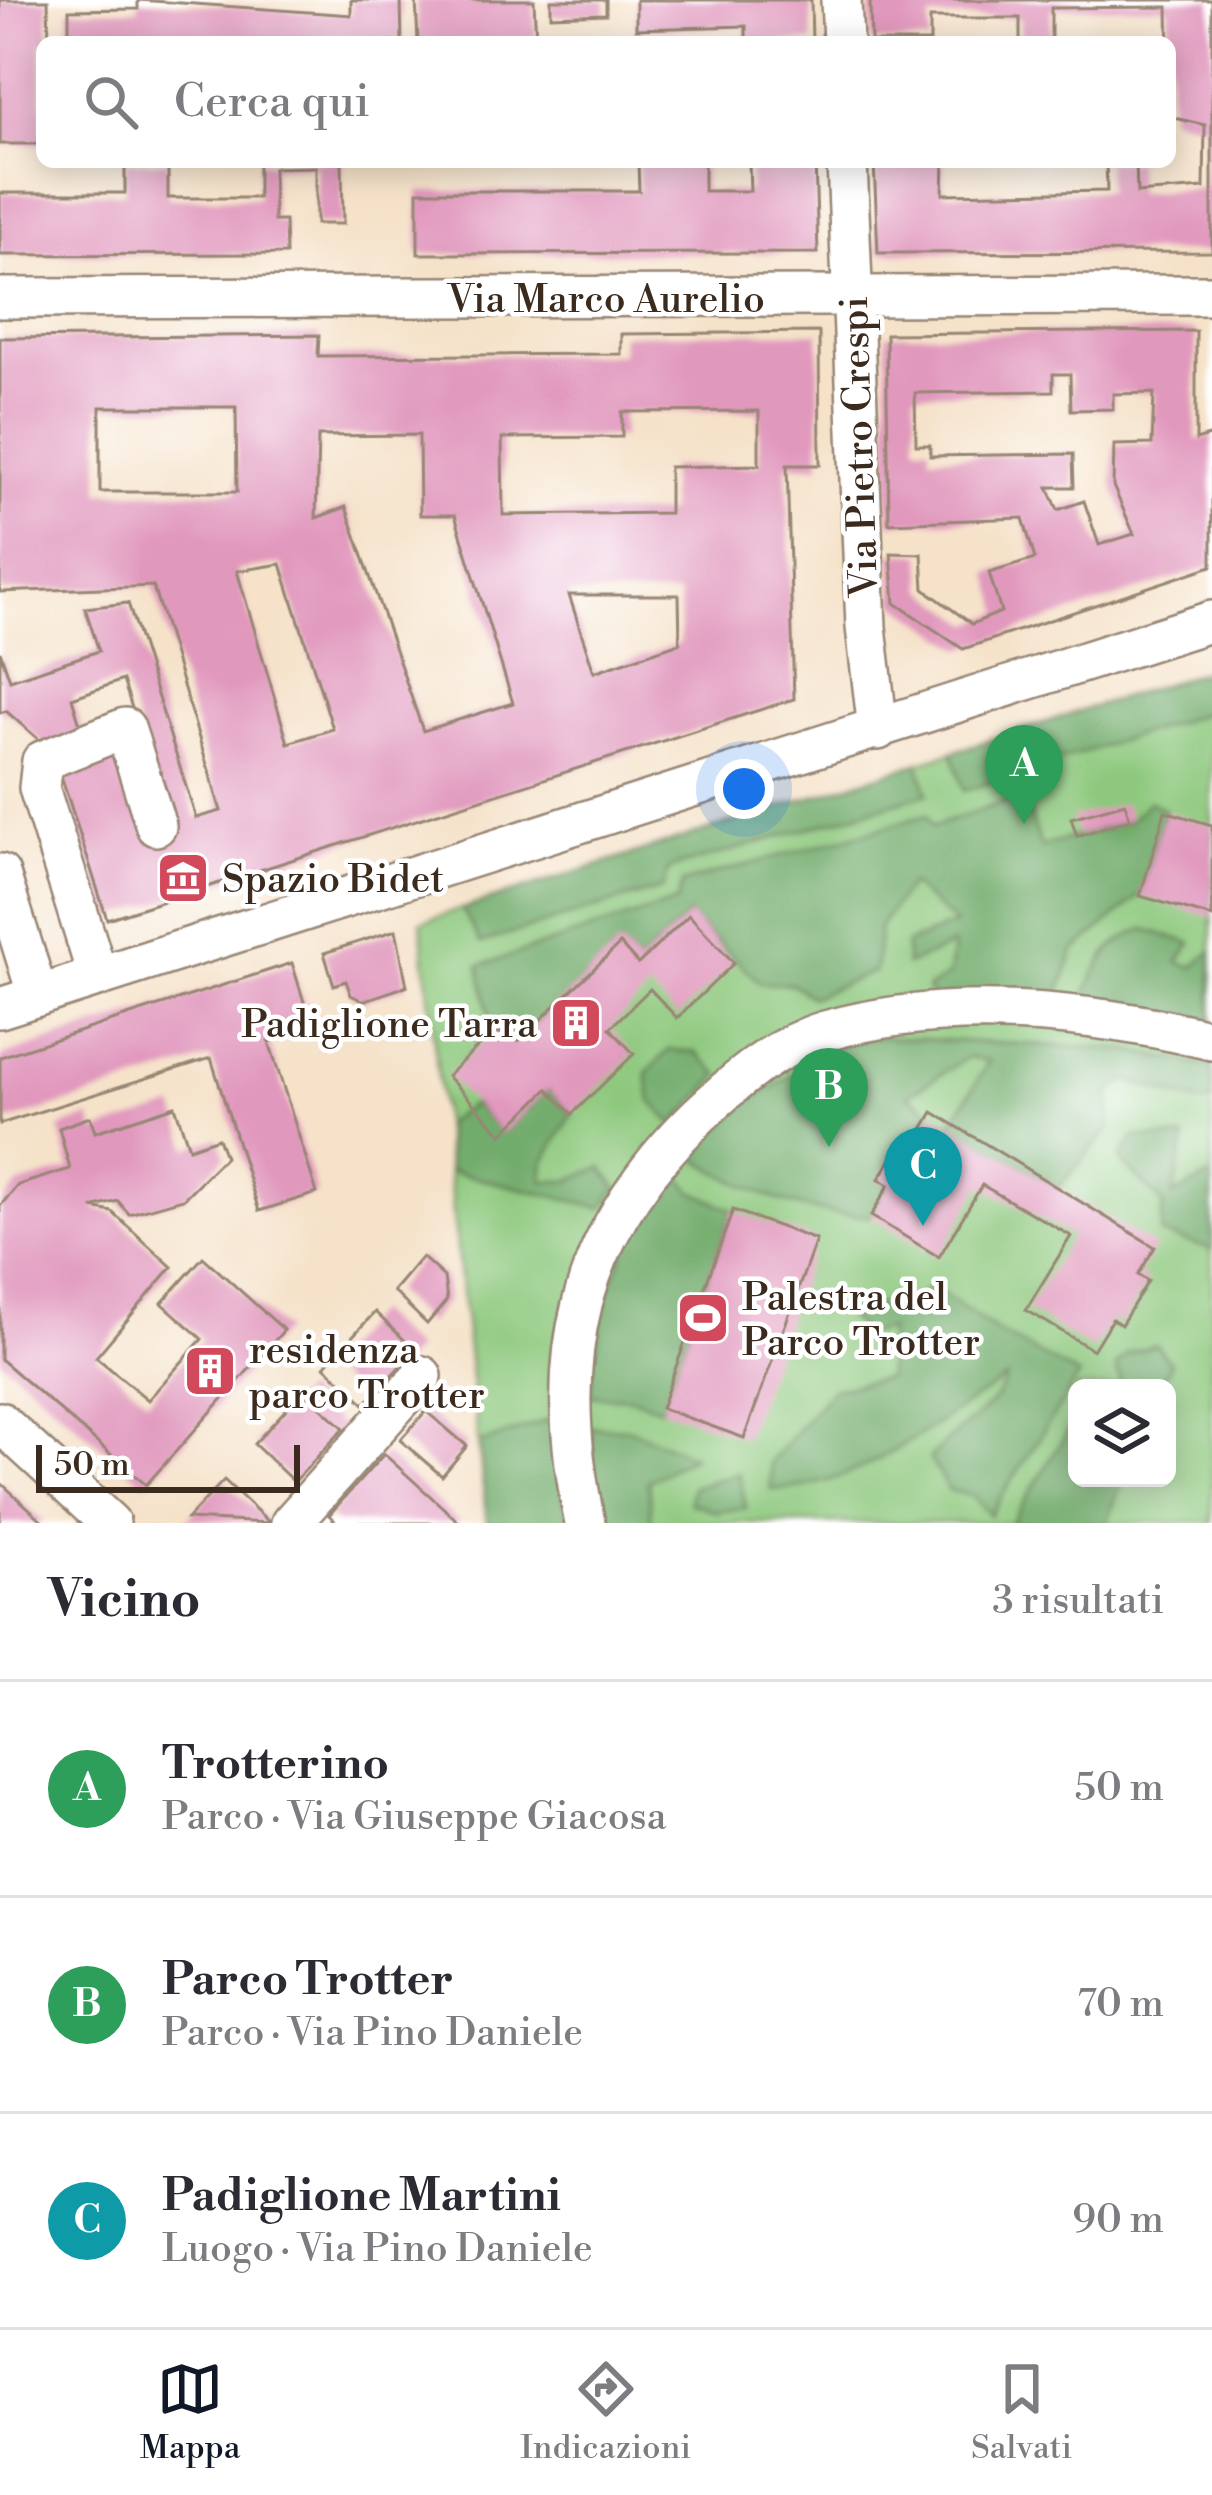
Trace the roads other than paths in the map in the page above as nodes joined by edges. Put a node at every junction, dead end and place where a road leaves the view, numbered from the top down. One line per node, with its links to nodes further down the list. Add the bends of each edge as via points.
1 (841, 0): 2 (street)
2 (843, 36)
3 (847, 168): 6 (street, Via Pietro Crespi)
4 (1212, 295): 6 (street, Via Marco Aurelio)
5 (0, 298): 6 (street, Via Marco Aurelio)
6 (852, 298): 8 (street, Via Pietro Crespi, via 869,687)
7 (1212, 621): 8 (street)
8 (878, 730): 11 (street)
9 (156, 826): 11 (street, via 125,728 42,761 39,788)
10 (0, 877): 12 (street)
11 (98, 977): 12 (street)
12 (38, 996): 13 (street)
13 (0, 1008)
14 (1212, 1040): 19 (street, via 1061,1016 892,1016 821,1032 772,1054 729,1087 629,1191 584,1288 572,1415)
15 (422, 1376): 18 (street)
16 (0, 1422): 17 (street)
17 (110, 1523)
18 (291, 1523)
19 (585, 1523)

